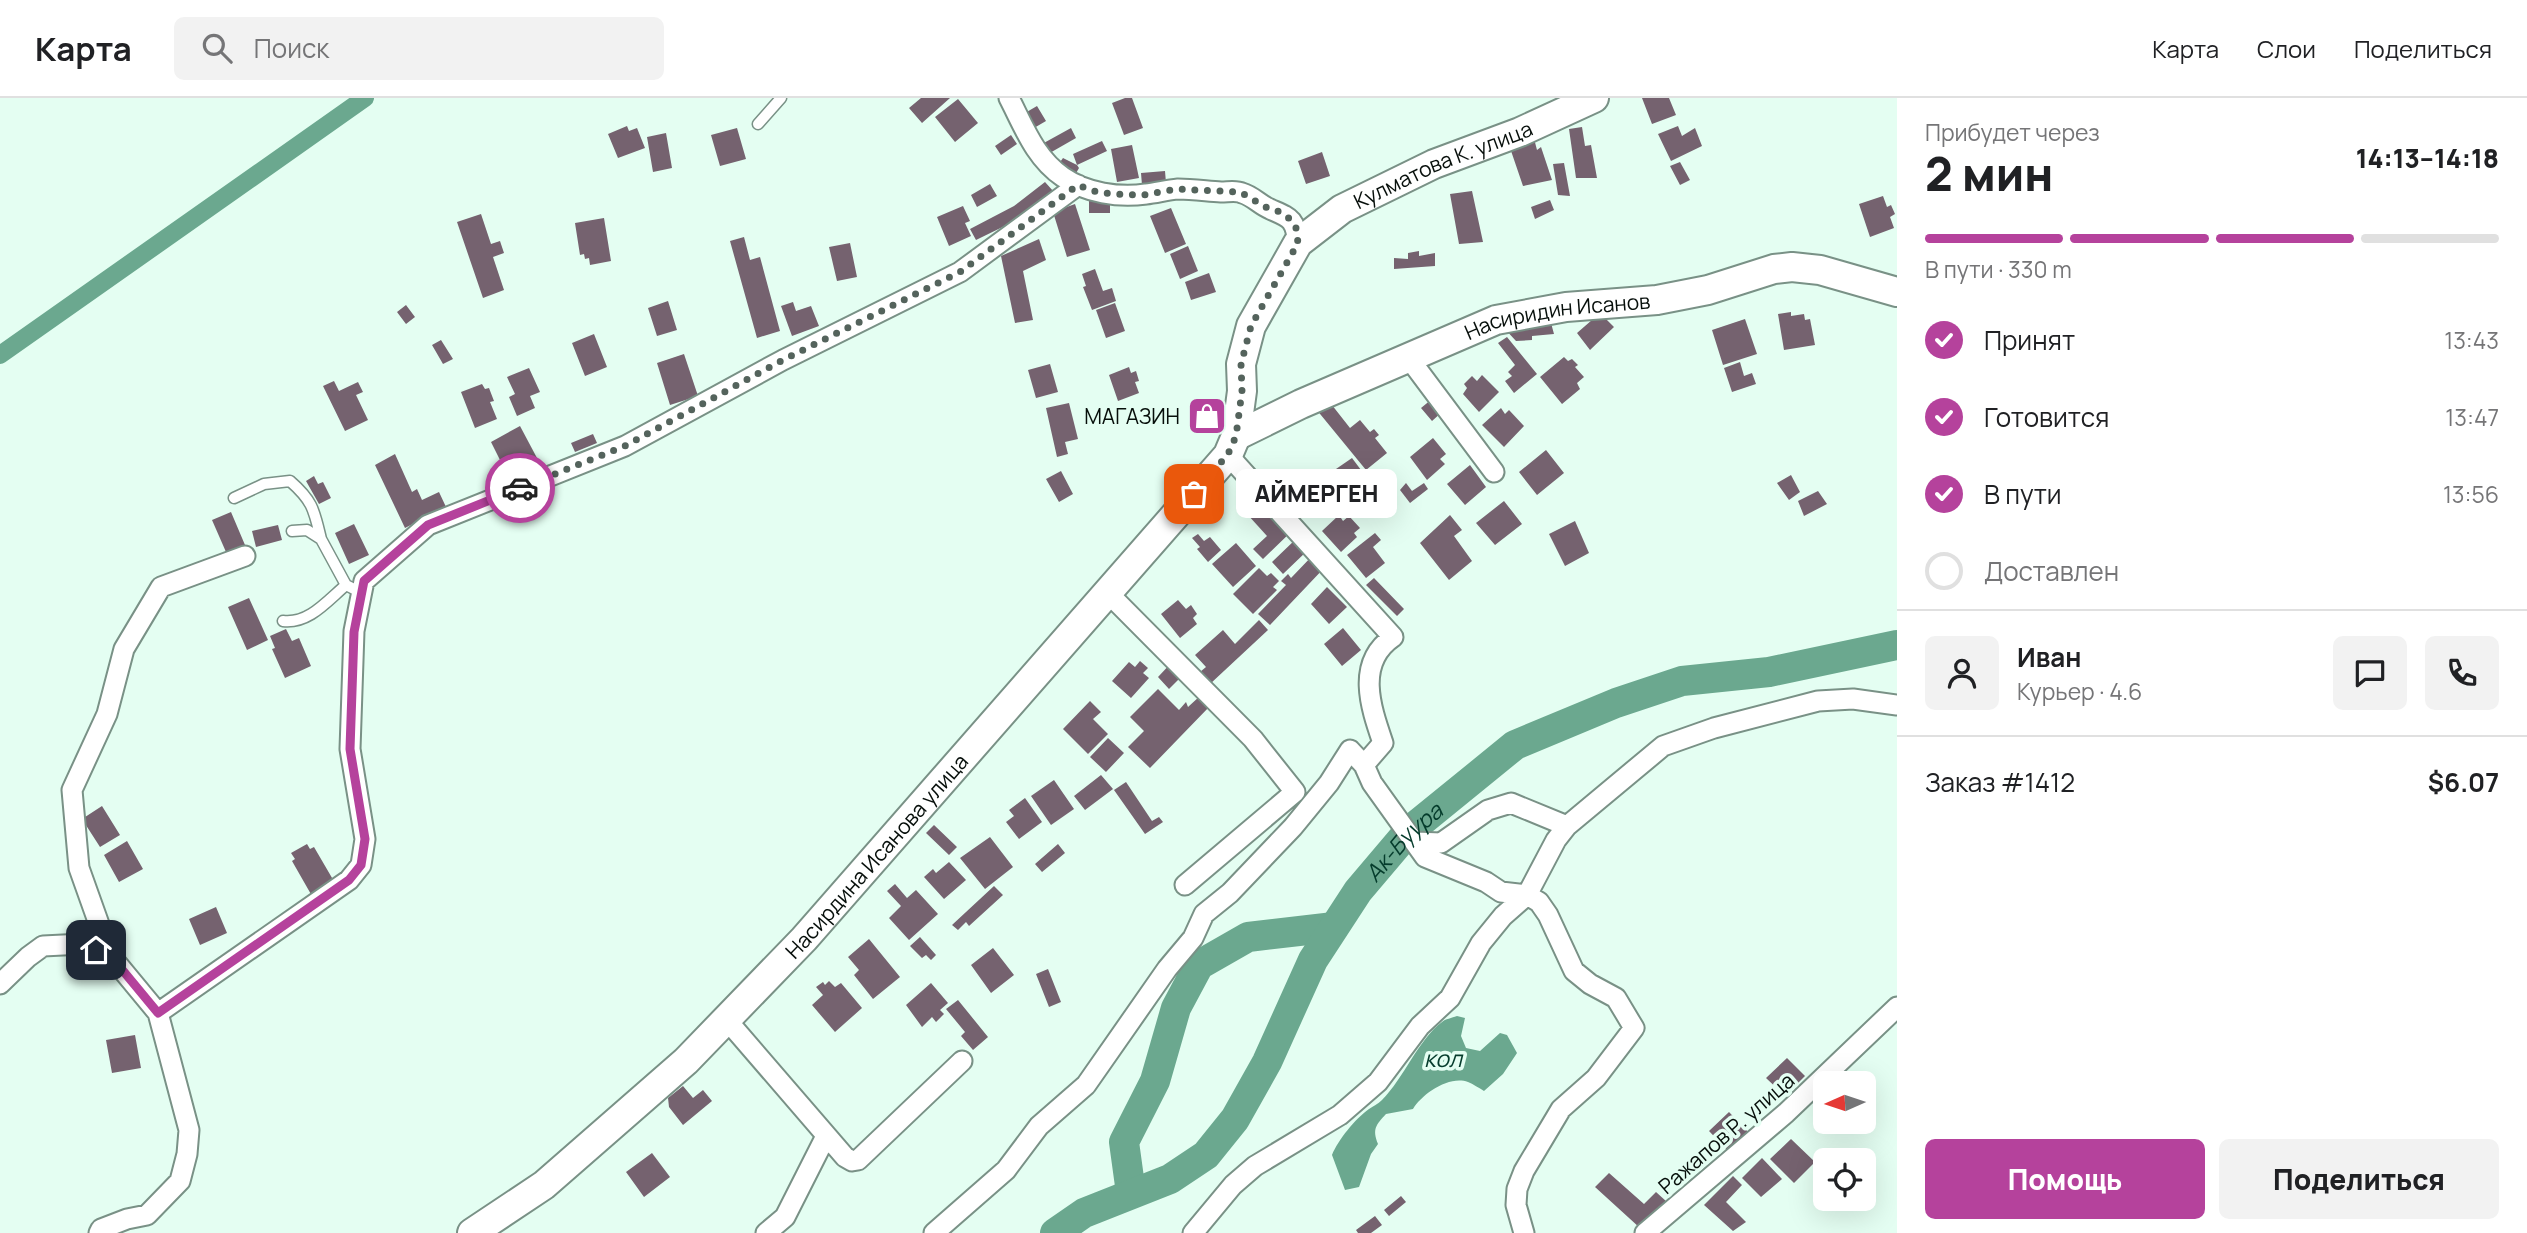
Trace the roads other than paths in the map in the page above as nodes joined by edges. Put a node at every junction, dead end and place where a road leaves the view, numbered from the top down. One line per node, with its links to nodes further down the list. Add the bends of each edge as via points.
1 (780, 98): 4 (lane)
2 (1009, 98): 5 (street, via 1032,144 1050,167)
3 (1594, 98): 6 (main road, Кулматова К. улица, via 1399,181 1342,209)
4 (758, 124)
5 (1078, 185): 6 (street, via 1111,194 1176,189 1240,192 1290,219); 15 (street, via 960,272 625,446 428,525)
6 (1298, 243): 9 (main road, Кулматова К. улица, via 1251,326)
7 (1897, 292): 8 (main road, Насиридин Исанов, via 1819,270 1774,269 1657,300 1566,307 1496,320)
8 (1408, 357): 9 (main road, Насиридин Исанов); 10 (street)
9 (1232, 445): 16 (main road, Насирдина Исанова улица); 19 (street, via 1393,637 1374,656 1368,689 1383,743)
10 (1494, 472)
11 (234, 498): 13 (lane, via 264,484 290,481 307,495)
12 (292, 531): 13 (lane, via 307,530)
13 (321, 539): 15 (lane)
14 (245, 556): 24 (street, via 161,587 124,649 107,714 72,790 79,869)
15 (354, 589): 17 (lane, via 297,623); 27 (street, via 350,749 365,839 361,865 349,880)
16 (1108, 593): 22 (street, via 1253,739 1295,792); 28 (main road, Насирдина Исанова улица, via 804,939)
17 (283, 621)
18 (1897, 705): 20 (street, via 1853,699 1818,701 1663,746)
19 (1364, 765): 21 (street); 34 (street, via 1350,750 1293,827 1204,914 1193,938 1087,1085 1039,1126 1006,1170)
20 (1567, 826): 21 (street, via 1511,803 1488,810 1441,843); 23 (street)
21 (1415, 842): 23 (street, via 1425,857 1501,892)
22 (1185, 885)
23 (1527, 895): 35 (street, via 1480,943 1450,998 1420,1026 1378,1082 1340,1115 1255,1166); 36 (street, via 1548,915 1574,971 1616,998 1634,1028 1596,1078 1561,1109 1524,1171 1516,1205)
24 (110, 955): 25 (street, via 83,944 43,946); 27 (street)
25 (0, 984)
26 (1897, 1007): 37 (street, Ражапов Р. улица, via 1786,1113)
27 (158, 1013): 31 (street, via 189,1130 180,1181 147,1215 101,1228)
28 (726, 1020): 30 (street); 32 (main road, Насирдина Исанова улица, via 686,1061 544,1185)
29 (962, 1061): 30 (street, via 858,1160 845,1157)
30 (826, 1136): 33 (street, via 785,1217)
31 (99, 1233)
32 (472, 1233)
33 (766, 1233)
34 (934, 1233)
35 (1193, 1233)
36 (1524, 1233)
37 (1645, 1233)

